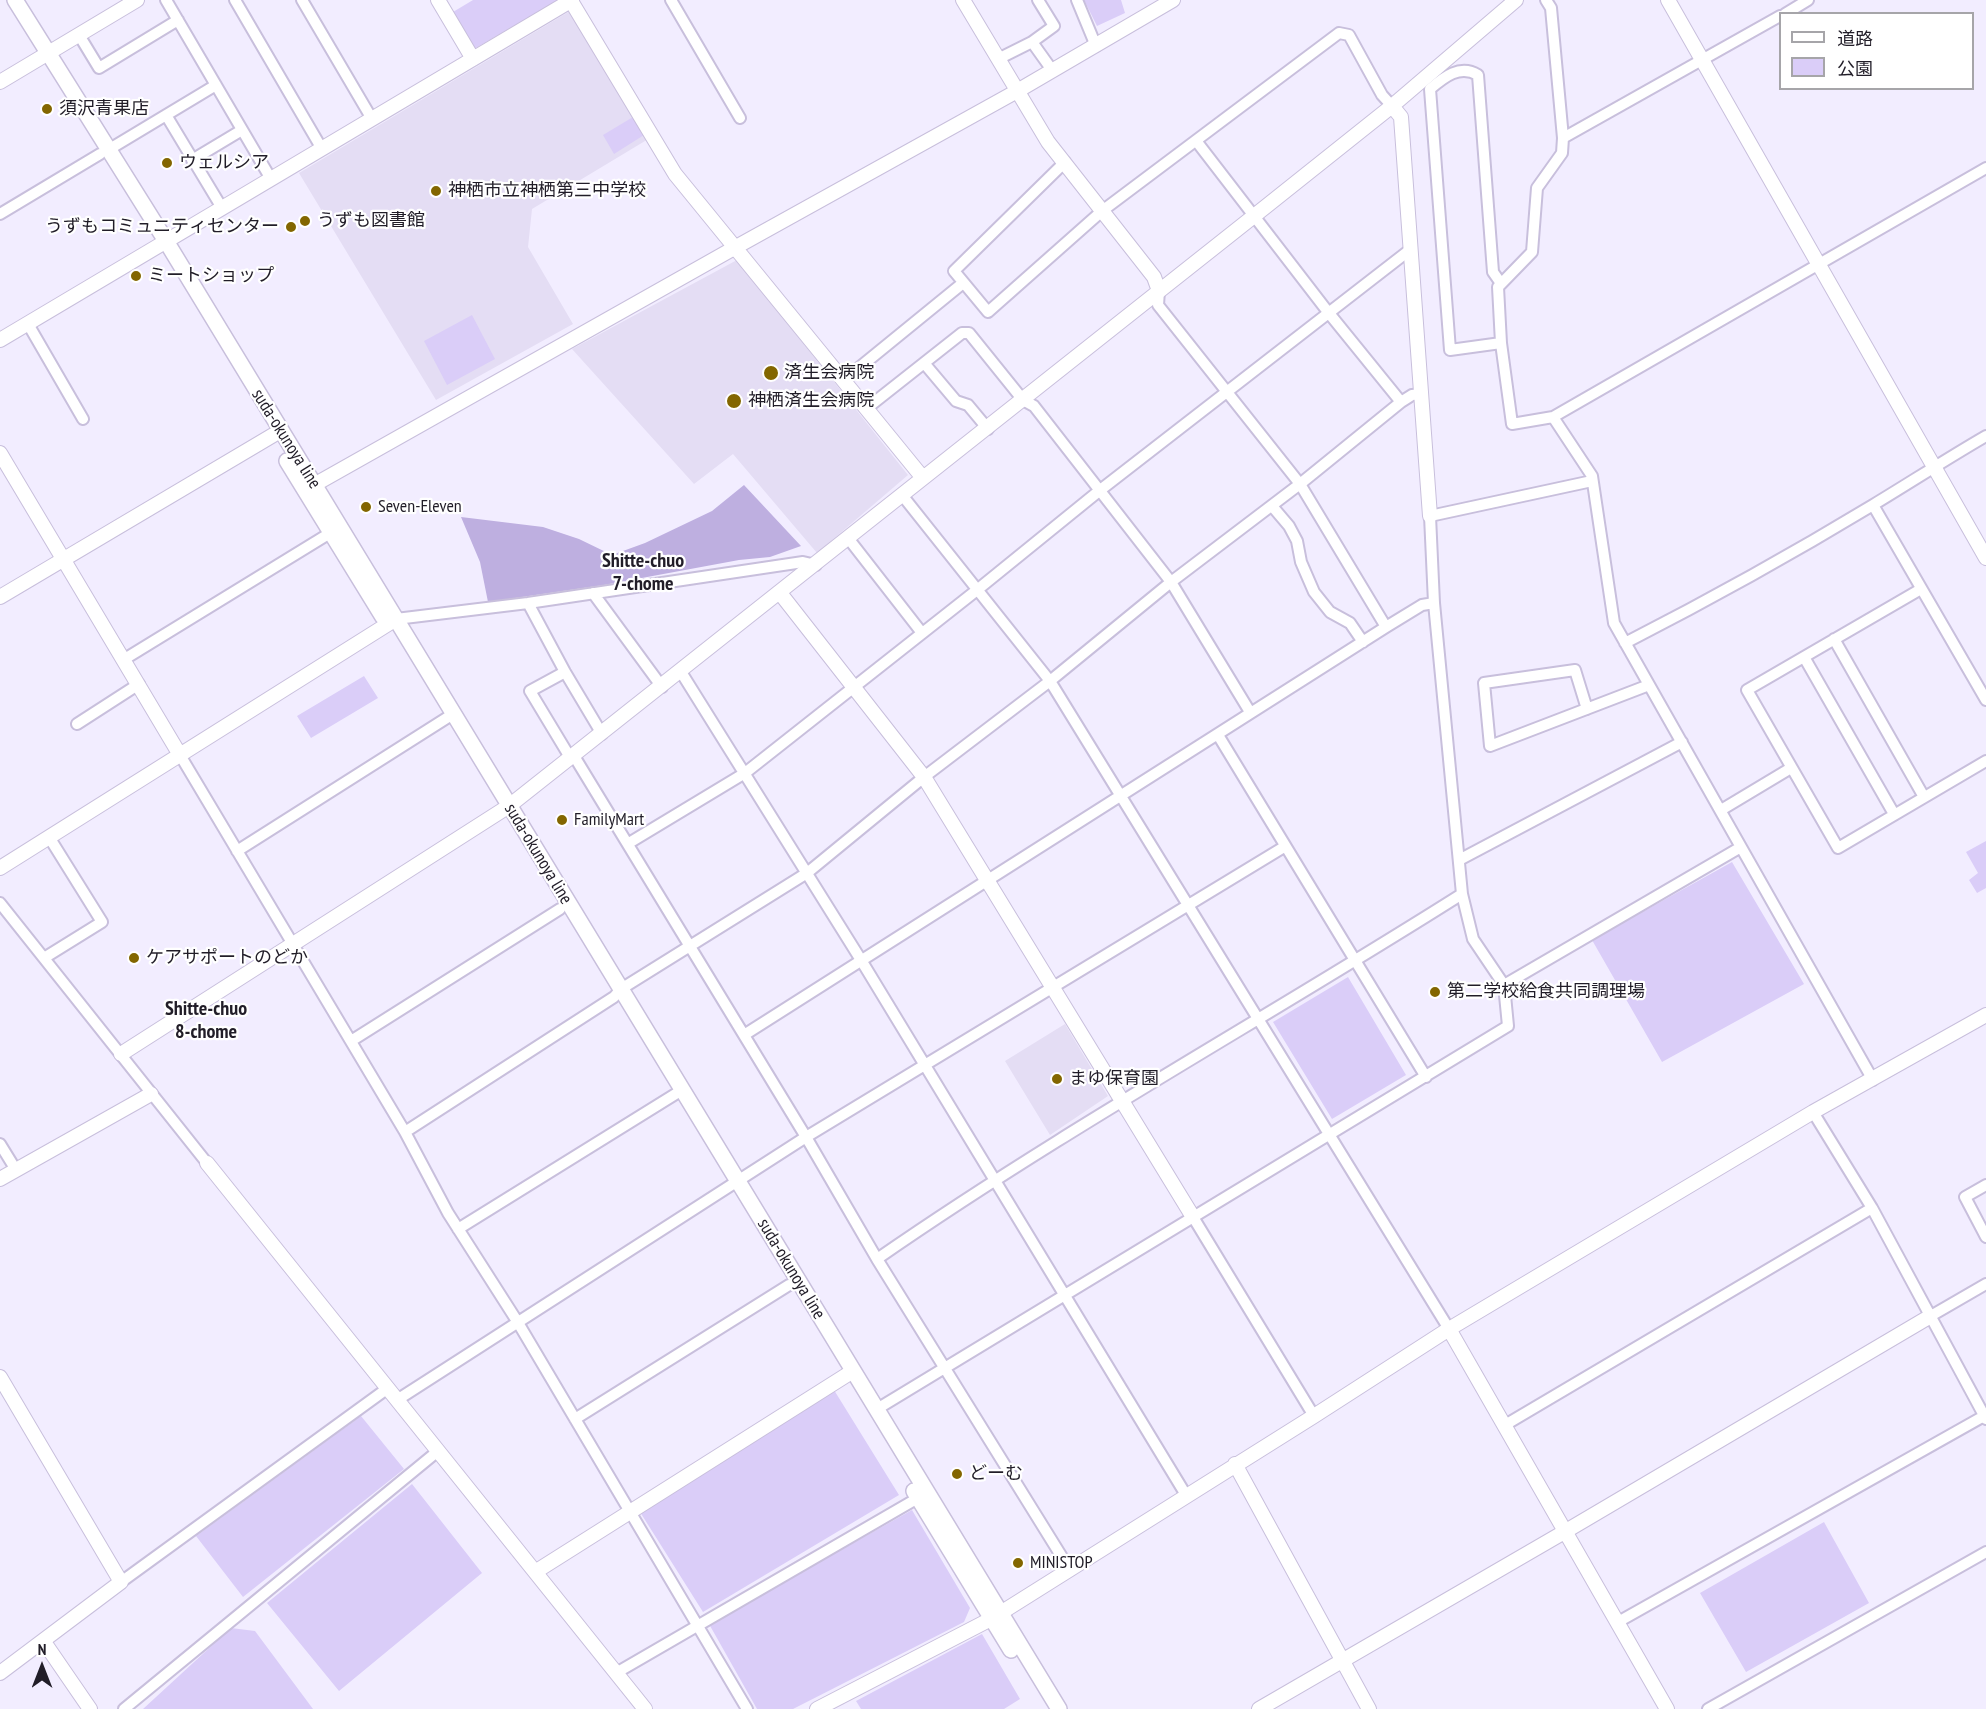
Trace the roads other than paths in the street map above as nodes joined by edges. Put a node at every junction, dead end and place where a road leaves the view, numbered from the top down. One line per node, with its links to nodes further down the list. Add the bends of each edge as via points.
1 (5, 0): 24 (main road, suda-okunoya line)
2 (15, 0): 24 (main road, suda-okunoya line)
3 (137, 0): 21 (street)
4 (166, 0): 20 (street)
5 (235, 0): 39 (street)
6 (302, 0): 35 (street)
7 (438, 0): 25 (street)
8 (571, 0): 25 (street); 50 (street, via 675,174)
9 (671, 0): 34 (street)
10 (963, 0): 26 (street)
11 (1038, 0): 22 (street, via 1054,26)
12 (1077, 0): 23 (street)
13 (1173, 0): 23 (street)
14 (1516, 0): 32 (street)
15 (1546, 0): 37 (street, via 1551,8)
16 (1668, 0): 27 (street)
17 (1808, 0): 18 (street)
18 (1788, 12)
19 (1779, 17): 27 (street)
20 (178, 20): 21 (street, via 99,68); 30 (street)
21 (79, 35): 24 (street)
22 (1032, 42): 26 (street); 28 (street)
23 (1096, 46): 28 (street)
24 (44, 56): 29 (street); 40 (main road, suda-okunoya line)
25 (473, 59): 35 (street)
26 (999, 59): 31 (street)
27 (1702, 60): 37 (street); 52 (street)
28 (1052, 70): 31 (street)
29 (0, 82)
30 (216, 85): 33 (street); 36 (street)
31 (1019, 90): 42 (street, via 1048,142); 50 (street)
32 (1392, 106): 38 (street, via 1349,35 1339,33); 48 (street); 51 (street, via 1401,117)
33 (166, 115): 40 (street); 41 (street)
34 (740, 118)
35 (372, 119): 39 (street)
36 (242, 130): 41 (street); 44 (street)
37 (1563, 138): 53 (street, via 1562,153 1537,188 1532,252)
38 (1197, 142): 46 (street); 48 (street)
39 (322, 149): 44 (street)
40 (104, 152): 47 (street); 49 (main road, suda-okunoya line)
41 (192, 160): 45 (street)
42 (1065, 162): 46 (street); 54 (street, via 954,271)
43 (1986, 168): 52 (street)
44 (271, 179): 45 (street)
45 (222, 208): 49 (street)
46 (1102, 211): 54 (street, via 988,312); 55 (street, via 1154,277)
47 (0, 214)
48 (1254, 216): 55 (street); 56 (street)
49 (161, 243): 57 (street); 70 (main road, suda-okunoya line)
50 (736, 247): 61 (street); 77 (street)
51 (1411, 249): 56 (street); 63 (street)
52 (1819, 264): 67 (street); 73 (street)
53 (1500, 282): 59 (street); 59 (street, via 1493,272 1478,75 1471,71 1448,73 1430,88 1450,350)
54 (963, 283): 61 (street)
55 (1159, 291): 62 (street, via 1158,305); 64 (street)
56 (1328, 312): 62 (street); 65 (street)
57 (28, 324): 58 (street); 68 (street)
58 (0, 340)
59 (1501, 343): 67 (street, via 1512,424)
60 (924, 363): 64 (street, via 962,333 969,333); 66 (street); 69 (street, via 956,401 968,405)
61 (844, 380): 66 (street)
62 (1227, 392): 76 (street); 78 (street)
63 (1421, 394): 65 (street); 82 (street)
64 (1023, 400): 69 (street); 78 (street, via 1034,406)
65 (1401, 402): 76 (street)
66 (867, 408): 74 (street)
67 (1553, 417): 75 (street)
68 (83, 419)
69 (988, 429): 74 (street)
70 (276, 433): 77 (main road, suda-okunoya line); 86 (street)
71 (1986, 436): 73 (street)
72 (0, 453): 86 (street)
73 (1934, 466): 80 (street); 85 (street)
74 (923, 478): 79 (street)
75 (1592, 481): 82 (street); 101 (street, via 1614,623)
76 (1300, 484): 81 (street); 97 (street)
77 (310, 487): 83 (main road, suda-okunoya line)
78 (1099, 491): 88 (street); 90 (street)
79 (902, 495): 84 (street); 90 (street)
80 (1873, 505): 89 (street); 101 (street)
81 (1272, 506): 88 (street); 100 (street, via 1297,541 1314,592 1330,612 1350,623)
82 (1430, 516): 95 (street)
83 (335, 530): 96 (main road, suda-okunoya line); 103 (street)
84 (848, 538): 87 (street); 98 (street)
85 (1986, 558)
86 (63, 560): 93 (street); 103 (street)
87 (816, 564): 91 (street, via 803,562); 92 (street)
88 (1171, 582): 106 (street); 113 (street)
89 (1921, 589): 99 (street); 111 (street)
90 (977, 590): 98 (street); 106 (street)
91 (593, 593): 94 (street); 109 (street)
92 (780, 593): 105 (street); 110 (street)
93 (0, 597)
94 (528, 603): 96 (street); 104 (street)
95 (1434, 603): 97 (street, via 1422,604); 135 (street)
96 (391, 621): 114 (main road, suda-okunoya line); 119 (street)
97 (1386, 627): 100 (street)
98 (922, 633): 110 (street)
99 (1834, 639): 102 (street); 126 (street)
100 (1363, 642): 113 (street)
101 (1625, 643): 108 (street)
102 (1804, 657): 122 (street, via 1747,690); 129 (street)
103 (123, 660): 107 (street)
104 (565, 672): 116 (street); 120 (street, via 530,691)
105 (681, 672): 109 (street); 123 (street)
106 (1050, 681): 124 (street); 125 (street)
107 (138, 684): 115 (street); 119 (street)
108 (1649, 685): 112 (street); 118 (street)
109 (662, 687): 116 (street)
110 (854, 687): 123 (street); 124 (street)
111 (1986, 700)
112 (1587, 710): 112 (street, via 1490,746 1484,683 1575,670)
113 (1250, 712): 117 (street)
114 (449, 716): 127 (main road, suda-okunoya line); 134 (street)
115 (77, 724)
116 (602, 734): 120 (street)
117 (1218, 735): 125 (street); 132 (street)
118 (1682, 742): 128 (street); 135 (street)
119 (180, 755): 130 (street); 134 (street)
120 (573, 758): 127 (street); 131 (street)
121 (1986, 761): 126 (street)
122 (1791, 768): 128 (street); 129 (street, via 1838,848)
123 (745, 773): 131 (street); 137 (street)
124 (924, 777): 137 (street); 138 (street)
125 (1122, 796): 138 (street); 141 (street)
126 (1924, 797): 129 (street)
127 (505, 809): 142 (main road, suda-okunoya line); 143 (street); 150 (main road, suda-okunoya line)
128 (1721, 810): 133 (street)
129 (1894, 814)
130 (49, 837): 136 (street); 145 (street, via 102,922)
131 (629, 843): 144 (street)
132 (1284, 846): 141 (street); 147 (street)
133 (1741, 847): 148 (street); 158 (street)
134 (237, 851): 143 (street)
135 (1459, 860): 139 (street)
136 (0, 868)
137 (807, 873): 144 (street); 146 (street)
138 (987, 880): 146 (street); 149 (street)
139 (1462, 894): 147 (street); 148 (street, via 1473,939)
140 (0, 903): 145 (street)
141 (1188, 904): 149 (street); 152 (street)
142 (560, 909): 150 (main road, suda-okunoya line); 154 (street)
143 (293, 944): 154 (street); 155 (street)
144 (690, 946): 150 (street); 153 (street)
145 (44, 958): 155 (street)
146 (861, 960): 153 (street); 156 (street)
147 (1355, 962): 152 (street); 157 (street)
148 (1504, 985): 157 (street, via 1508,1026)
149 (1053, 986): 156 (street); 161 (street)
150 (617, 993): 159 (main road, suda-okunoya line); 163 (street)
151 (1986, 1015): 158 (street)
152 (1257, 1020): 161 (street); 164 (street)
153 (744, 1035): 165 (street)
154 (351, 1041): 163 (street)
155 (121, 1054): 160 (street)
156 (924, 1065): 165 (street); 170 (street)
157 (1426, 1077): 164 (street)
158 (1873, 1080): 162 (street)
159 (678, 1092): 171 (main road, suda-okunoya line); 175 (street)
160 (151, 1095): 167 (street); 168 (street)
161 (1123, 1102): 170 (street); 174 (street)
162 (1813, 1112): 173 (street); 183 (street)
163 (405, 1132): 175 (street)
164 (1329, 1134): 174 (street); 183 (street)
165 (806, 1137): 171 (street); 177 (street)
166 (0, 1144): 168 (street)
167 (207, 1163): 187 (street)
168 (16, 1170): 169 (street)
169 (0, 1179)
170 (994, 1181): 177 (street); 180 (street)
171 (733, 1184): 179 (main road, suda-okunoya line); 182 (street); 185 (main road, suda-okunoya line)
172 (1986, 1185): 176 (street, via 1965,1197)
173 (1872, 1208): 181 (street); 193 (street)
174 (1193, 1217): 180 (street); 190 (street)
175 (458, 1229): 182 (street)
176 (1986, 1237)
177 (877, 1259): 184 (street)
178 (1986, 1284): 181 (street)
179 (789, 1285): 185 (main road, suda-okunoya line); 192 (street)
180 (1063, 1295): 184 (street); 196 (street)
181 (1929, 1317): 191 (street); 199 (street)
182 (517, 1321): 188 (street); 192 (street)
183 (1449, 1329): 190 (street); 193 (street)
184 (945, 1367): 189 (street); 201 (street)
185 (849, 1373): 189 (main road, suda-okunoya line); 197 (main road, suda-okunoya line); 198 (street)
186 (0, 1377): 203 (street)
187 (388, 1388): 188 (street); 203 (street)
188 (397, 1400): 194 (street)
189 (877, 1409): 204 (main road, suda-okunoya line)
190 (1314, 1416): 195 (street)
191 (1985, 1417): 205 (street)
192 (575, 1419): 198 (street)
193 (1505, 1425): 199 (street)
194 (438, 1451): 202 (street); 212 (street)
195 (1235, 1464): 196 (street); 208 (street)
196 (1186, 1495): 201 (street)
197 (918, 1498): 204 (main road, suda-okunoya line); 206 (street)
198 (631, 1510): 202 (street); 206 (street)
199 (1566, 1532): 205 (street); 208 (street)
200 (1986, 1552): 221 (street)
201 (1070, 1570): 204 (street)
202 (535, 1572): 209 (street)
203 (121, 1582): 207 (street)
204 (995, 1616): 215 (street); 216 (main road, suda-okunoya line); 217 (main road, suda-okunoya line)
205 (1618, 1622): 220 (street)
206 (698, 1624): 209 (street); 214 (street)
207 (44, 1642): 210 (street); 211 (street)
208 (1341, 1660): 218 (street); 219 (street)
209 (616, 1672): 213 (street)
210 (0, 1673)
211 (90, 1709)
212 (124, 1709)
213 (645, 1709)
214 (747, 1709)
215 (817, 1709)
216 (1047, 1709)
217 (1059, 1709)
218 (1259, 1709)
219 (1369, 1709)
220 (1667, 1709)
221 (1708, 1709)

